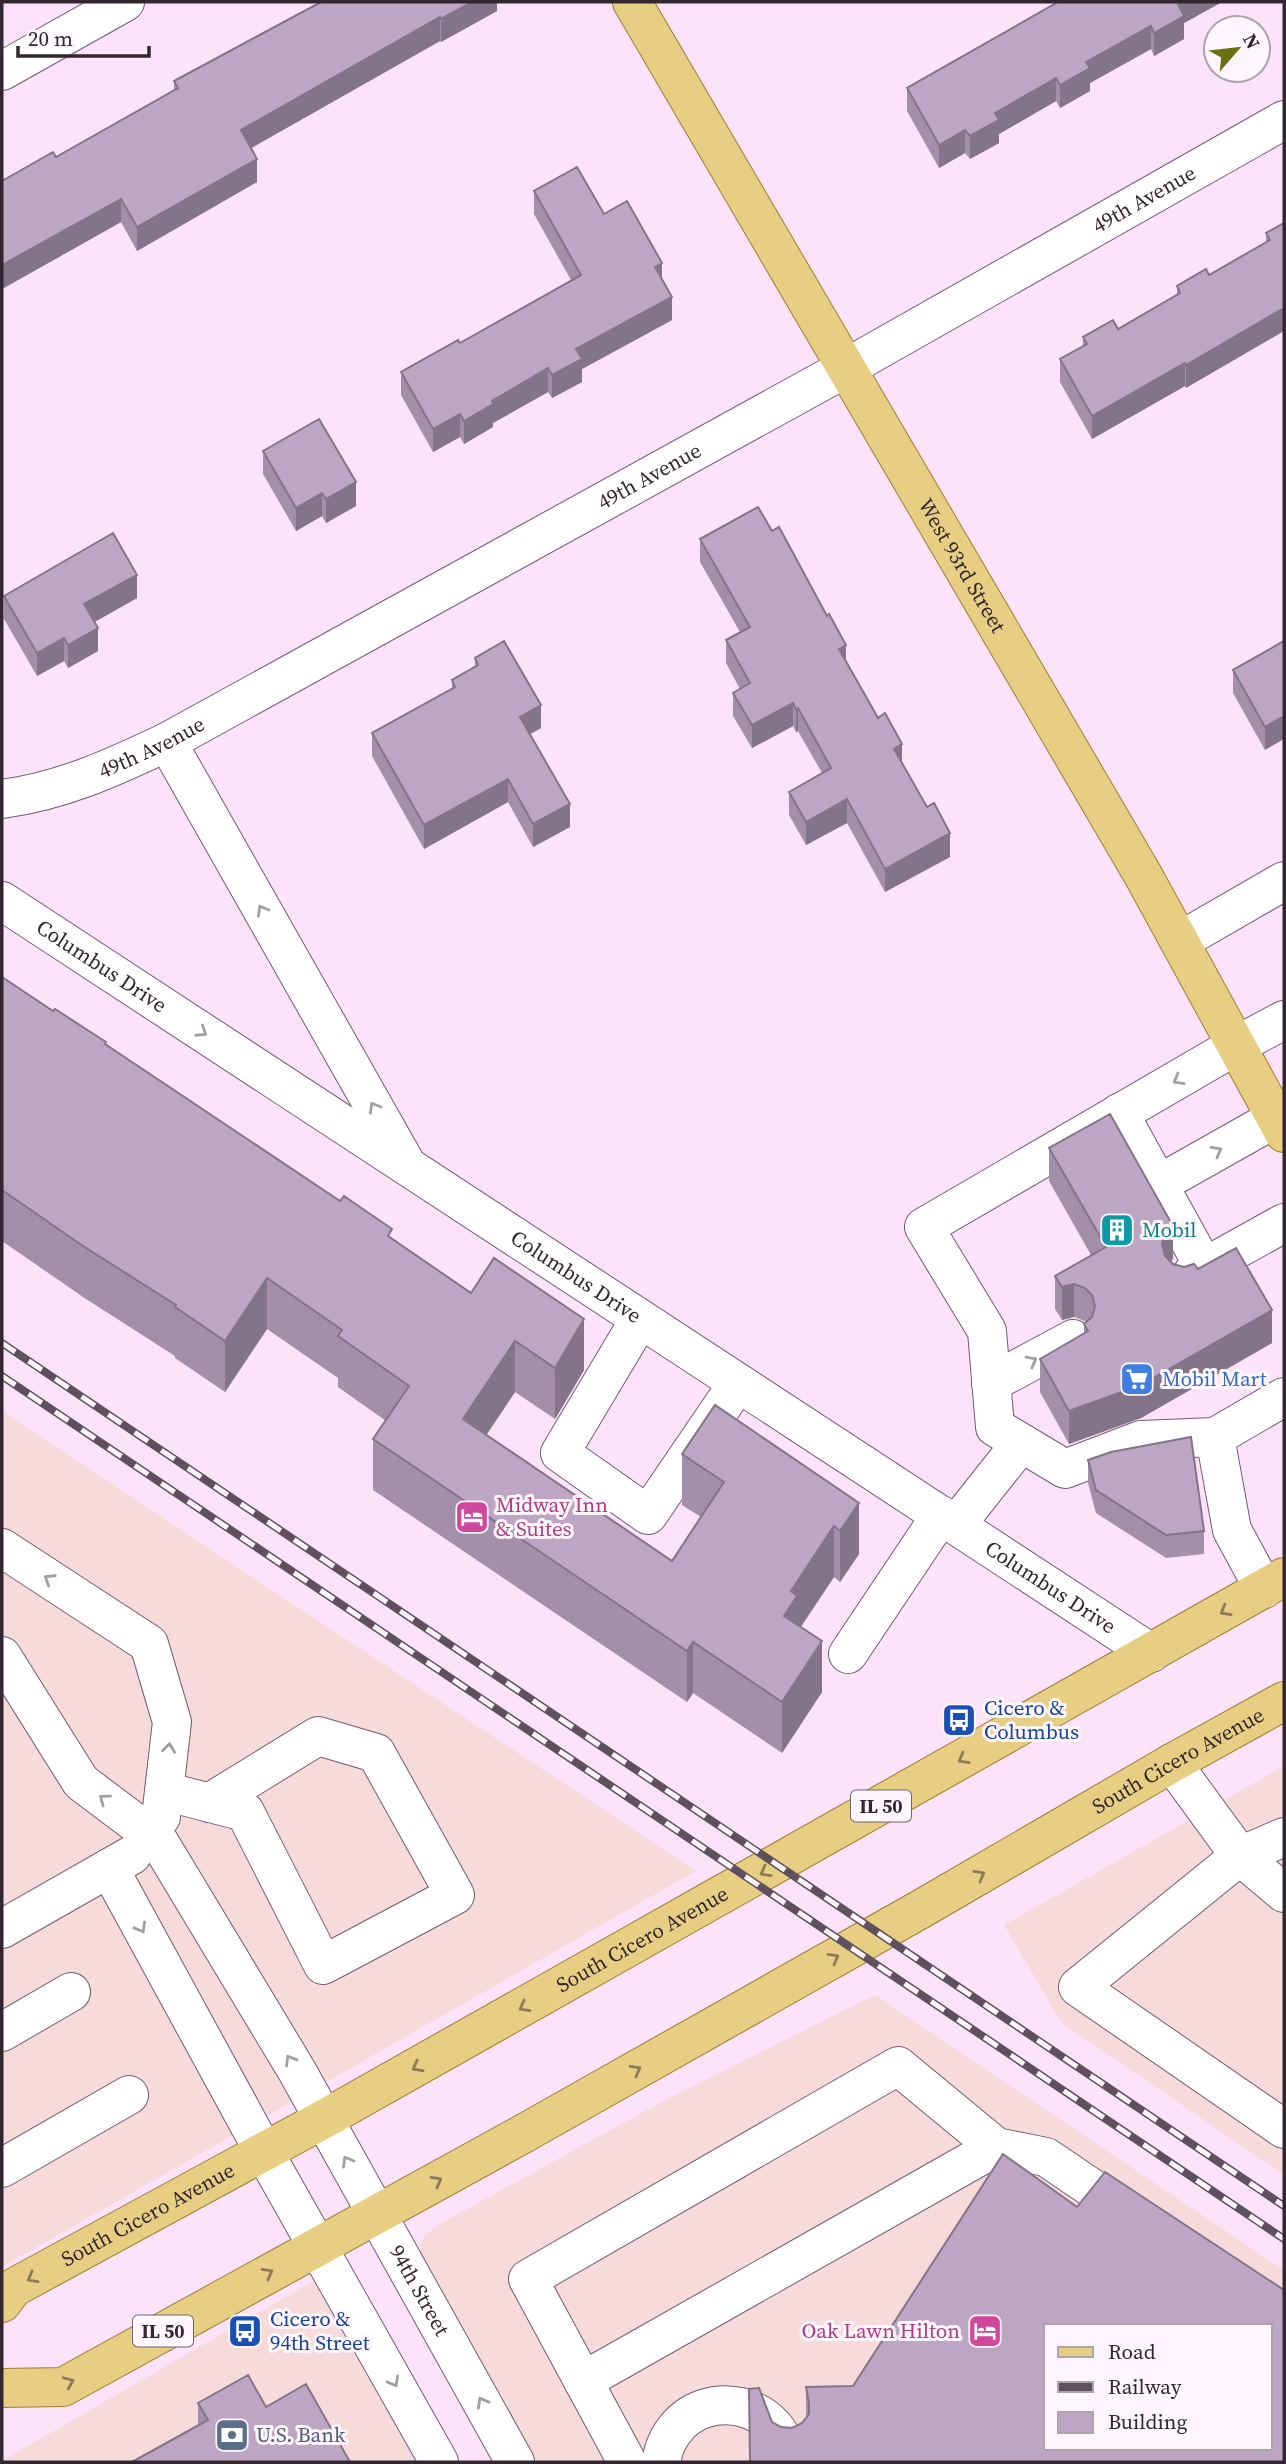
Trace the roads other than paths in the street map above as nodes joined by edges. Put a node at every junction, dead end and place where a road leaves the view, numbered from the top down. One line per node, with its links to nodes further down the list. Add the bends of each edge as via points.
1 (125, 2): 3 (street)
2 (632, 2): 5 (main road, West 93rd Street)
3 (2, 71)
4 (1284, 120): 5 (street, 49th Avenue)
5 (846, 369): 6 (street, 49th Avenue); 10 (main road, West 93rd Street)
6 (167, 742): 7 (street, 49th Avenue, via 95,776); 15 (street, one-way to 6)
7 (2, 799)
8 (1284, 881): 10 (street)
9 (2, 901): 15 (street, Columbus Drive, one-way to 15)
10 (1180, 941): 12 (main road, West 93rd Street)
11 (1284, 1020): 12 (street)
12 (1237, 1045): 13 (street, one-way to 13); 14 (main road, West 93rd Street)
13 (1119, 1113): 16 (street); 21 (street, via 924,1227 987,1331)
14 (1280, 1126): 16 (street, one-way to 14)
15 (408, 1167): 18 (street, Columbus Drive)
16 (1158, 1184): 17 (street, via 1194,1273)
17 (1284, 1223)
18 (640, 1319): 20 (street, Columbus Drive); 20 (street, via 560,1453 648,1515)
19 (1073, 1339): 21 (street, one-way to 19)
20 (738, 1383): 25 (street, Columbus Drive)
21 (991, 1383): 24 (street, via 995,1427)
22 (1284, 1397): 23 (street)
23 (1215, 1437): 24 (street, via 1141,1440 1065,1469); 27 (street, via 1233,1530)
24 (1021, 1443): 25 (street)
25 (948, 1520): 28 (street, Columbus Drive); 29 (street)
26 (2, 1548): 33 (street, one-way to 26, via 172,1722 149,1644)
27 (1274, 1583): 28 (main road, South Cicero Avenue / IL 50, one-way to 28)
28 (1151, 1653): 44 (main road, South Cicero Avenue / IL 50, one-way to 44)
29 (848, 1654)
30 (2, 1656): 36 (street, one-way to 30, via 81,1782)
31 (1284, 1701): 32 (main road, South Cicero Avenue / IL 50)
32 (1172, 1763): 37 (street); 49 (main road, South Cicero Avenue / IL 50, one-way to 32, via 900,1922)
33 (164, 1791): 34 (street); 36 (street)
34 (209, 1803): 34 (street, via 245,1812 323,1965 455,1895 376,1754 318,1736)
35 (1284, 1837): 37 (street)
36 (158, 1840): 38 (street); 44 (street, 94th Street, one-way to 36)
37 (1240, 1856): 39 (street); 45 (street, via 1078,1987)
38 (108, 1868): 40 (street); 47 (street, one-way to 47)
39 (1284, 1893)
40 (7, 1915)
41 (71, 1992): 42 (street)
42 (2, 2032)
43 (129, 2095): 48 (street)
44 (324, 2119): 47 (main road, South Cicero Avenue / IL 50); 49 (street, 94th Street, one-way to 44)
45 (1284, 2129)
46 (996, 2147): 50 (street, via 1046,2157); 53 (street); 53 (street, via 898,2066 528,2279)
47 (264, 2152): 51 (street); 52 (main road, South Cicero Avenue / IL 50, one-way to 52, via 13,2288)
48 (2, 2168)
49 (378, 2214): 51 (main road, South Cicero Avenue / IL 50); 56 (street, 94th Street, one-way to 49)
50 (1160, 2234)
51 (317, 2246): 54 (main road, South Cicero Avenue / IL 50, one-way to 51, via 63,2387); 55 (street, one-way to 55)
52 (2, 2303)
53 (583, 2381): 57 (street)
54 (2, 2388)
55 (439, 2462)
56 (514, 2462)
57 (627, 2462)
58 (662, 2462): 59 (street, via 680,2422 696,2410 735,2405 770,2423)
59 (788, 2462)

